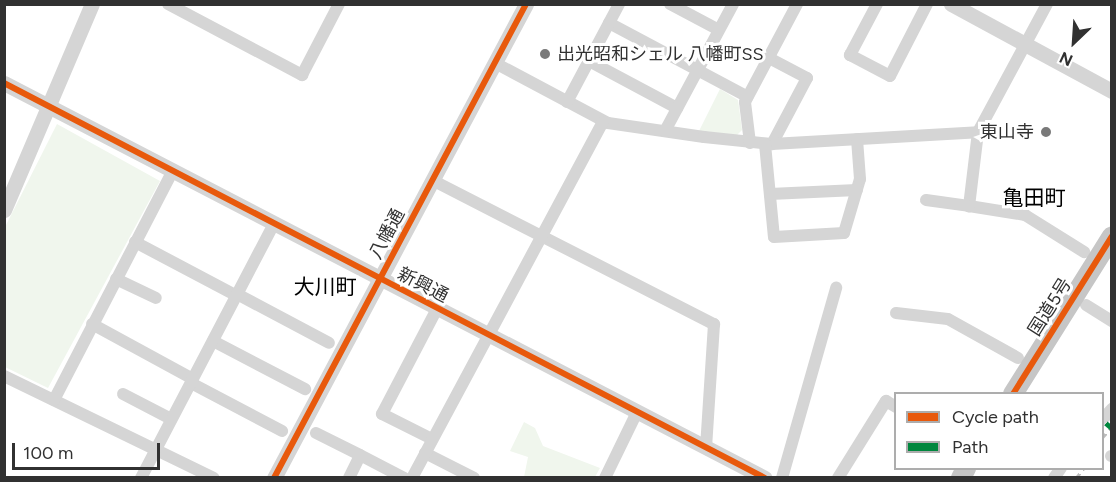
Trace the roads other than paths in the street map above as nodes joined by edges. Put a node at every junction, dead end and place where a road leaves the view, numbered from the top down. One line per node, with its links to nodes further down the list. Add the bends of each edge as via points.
1 (92, 4): 24 (street)
2 (168, 4): 3 (street, via 302,75)
3 (339, 4)
4 (526, 4): 18 (street, 八幡通)
5 (619, 4): 13 (street)
6 (670, 4): 14 (street)
7 (733, 4): 14 (street)
8 (797, 4): 16 (street)
9 (877, 4): 10 (street, via 850,55 890,76)
10 (927, 4)
11 (1047, 4): 15 (street)
12 (960, 6): 15 (street)
13 (609, 23): 17 (street); 19 (street)
14 (719, 30): 19 (street)
15 (1025, 44): 21 (street); 28 (street)
16 (769, 58): 22 (street); 31 (street, via 807,78)
17 (589, 61): 23 (street); 25 (street)
18 (495, 63): 23 (street); 33 (street, 八幡通)
19 (698, 71): 22 (street); 25 (street)
20 (4, 83): 24 (street, 新興通)
21 (1111, 90)
22 (748, 97): 30 (street)
23 (567, 102): 26 (street)
24 (51, 106): 32 (street, 新興通); 38 (street)
25 (677, 108): 27 (street)
26 (603, 122): 27 (street); 40 (street)
27 (665, 131): 30 (street)
28 (978, 132): 29 (street); 37 (street)
29 (857, 139): 31 (street); 34 (street)
30 (750, 143): 31 (street)
31 (768, 144): 35 (street)
32 (173, 170): 39 (street, 新興通); 42 (street)
33 (432, 180): 40 (street); 45 (street, 八幡通)
34 (857, 190): 35 (street); 35 (street, via 844,233 785,237 774,237)
35 (770, 194)
36 (927, 200): 37 (street)
37 (969, 206): 43 (street, via 1025,215)
38 (4, 210)
39 (274, 224): 45 (street, 新興通); 47 (street)
40 (540, 236): 54 (street); 70 (street, via 714,324)
41 (1112, 236): 61 (highway, 国道5号)
42 (135, 242): 44 (street); 47 (street)
43 (1084, 252)
44 (116, 279): 48 (street); 53 (street)
45 (379, 280): 50 (street, 新興通); 76 (street, 八幡通)
46 (836, 288): 83 (street)
47 (237, 295): 55 (street); 56 (street)
48 (156, 298)
49 (1086, 305): 52 (street)
50 (437, 309): 54 (street, 新興通); 69 (street, via 382,414)
51 (896, 313): 57 (street, via 948,319)
52 (1112, 321)
53 (92, 324): 59 (street); 63 (street)
54 (487, 335): 65 (street, 新興通); 69 (street)
55 (213, 341): 59 (street); 60 (street)
56 (329, 343)
57 (1018, 358)
58 (4, 376): 63 (street)
59 (192, 381): 66 (street); 67 (street)
60 (305, 389)
61 (1014, 392)
62 (123, 394): 66 (street)
63 (54, 400): 71 (street)
64 (894, 406): 84 (street, via 886,401)
65 (637, 412): 70 (street, 新興通); 81 (street)
66 (171, 419): 71 (street)
67 (282, 431)
68 (316, 433): 73 (street)
69 (432, 439): 72 (street)
70 (706, 447): 82 (street, 新興通)
71 (155, 449): 74 (street); 75 (street)
72 (424, 453): 79 (street); 80 (street)
73 (360, 455): 77 (street); 78 (street)
74 (141, 477)
75 (213, 477)
76 (274, 477)
77 (349, 477)
78 (404, 477)
79 (412, 477)
80 (474, 477)
81 (605, 477)
82 (765, 477)
83 (782, 477)
84 (838, 477)

